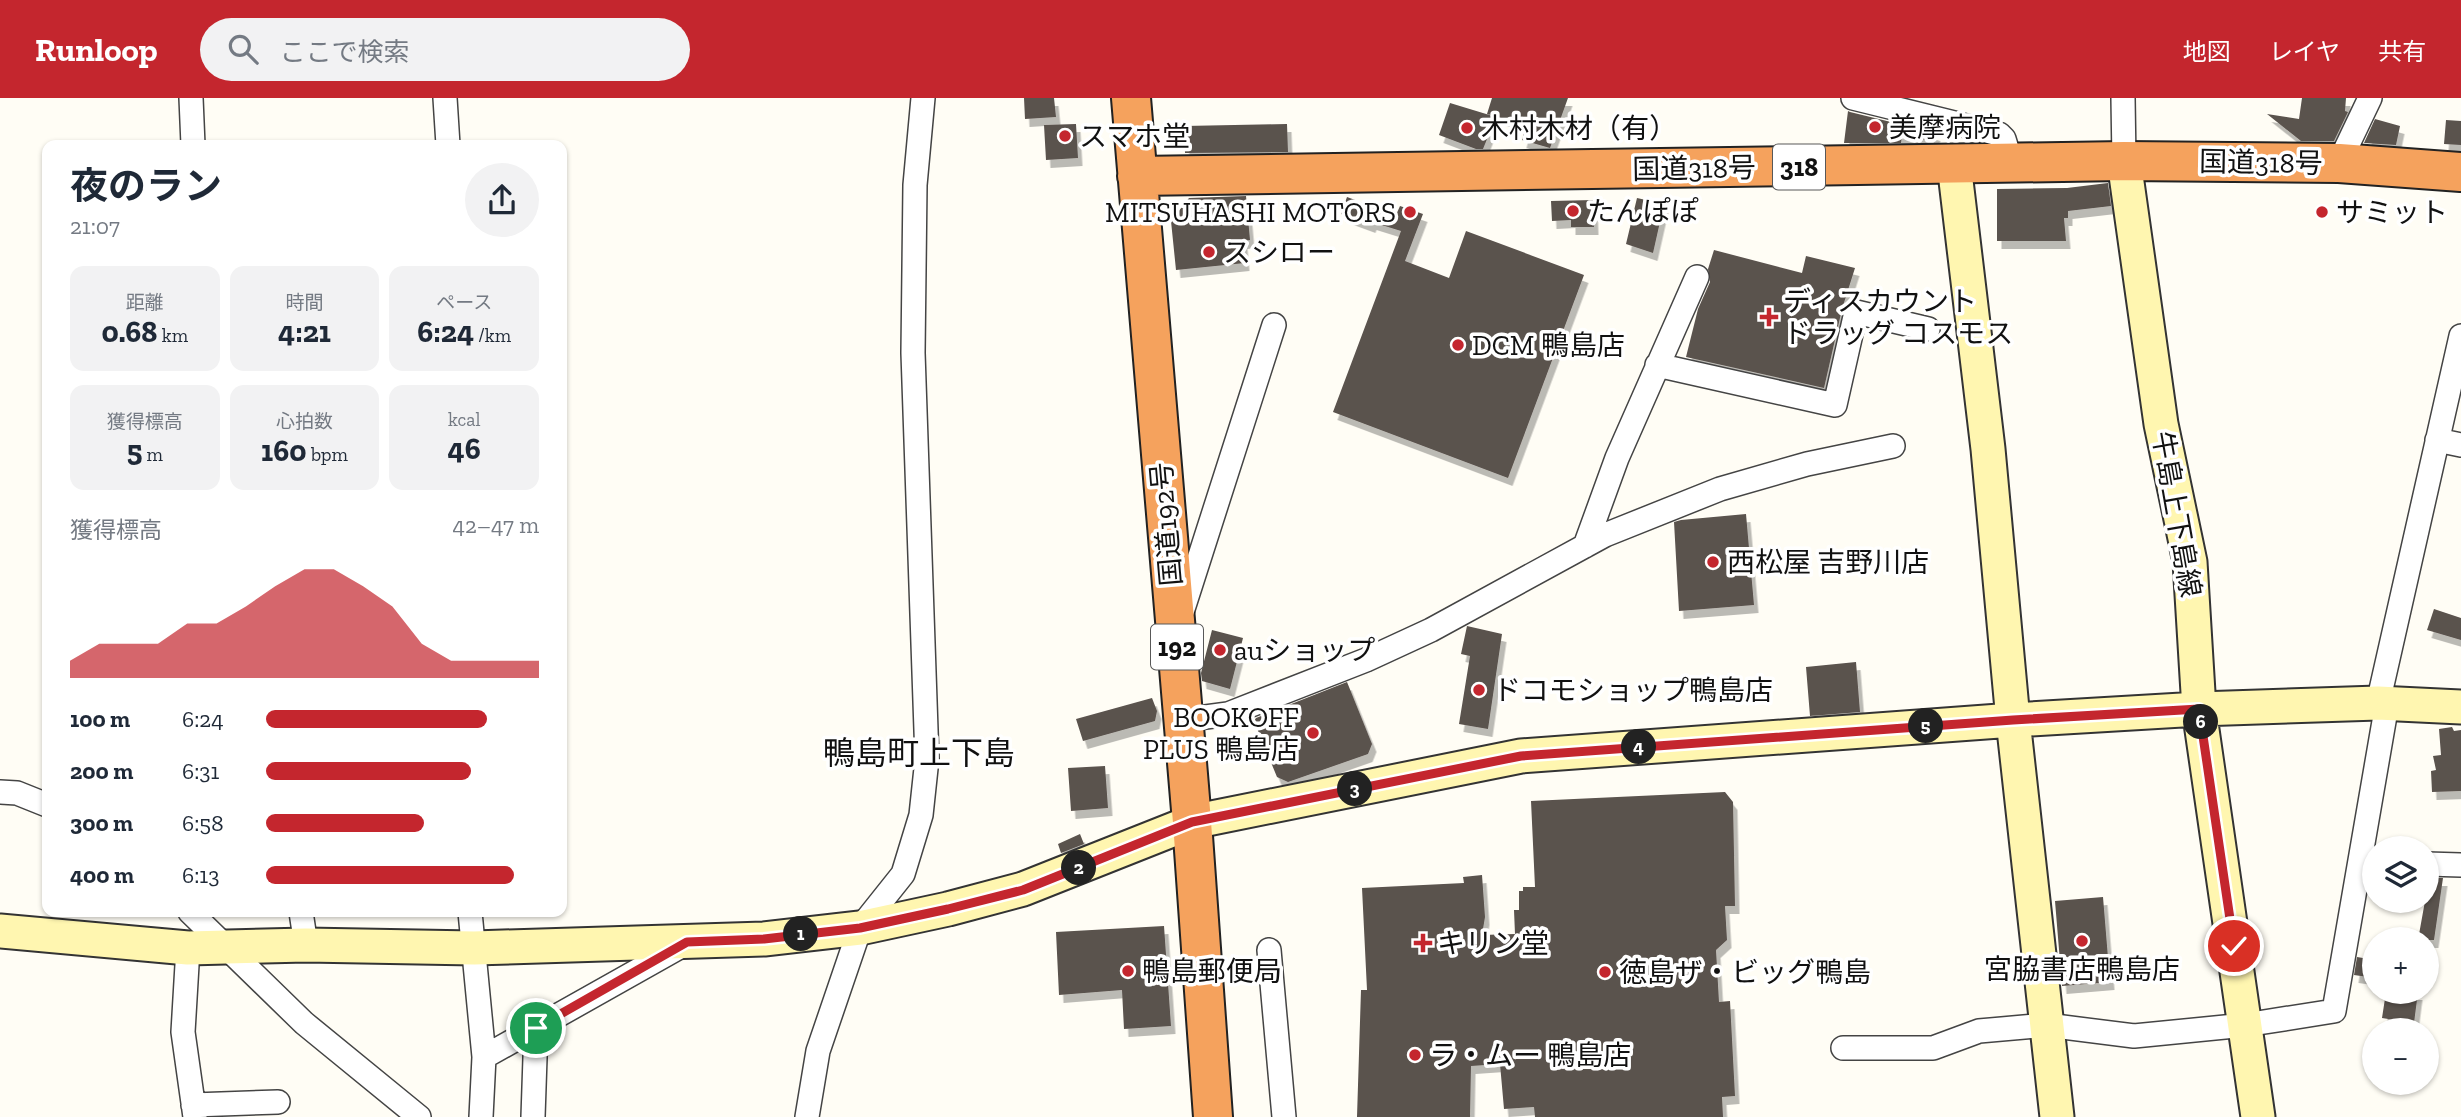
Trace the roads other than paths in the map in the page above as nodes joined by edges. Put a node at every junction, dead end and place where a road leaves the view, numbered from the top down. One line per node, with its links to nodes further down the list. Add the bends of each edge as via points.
1 (191, 98): 8 (street)
2 (445, 98): 9 (street)
3 (923, 98): 41 (street, via 915,185 913,353 927,759 920,815 903,874)
4 (1131, 98): 15 (highway, 国道192号 / 192)
5 (1853, 98): 11 (street, via 1999,134)
6 (2123, 98): 10 (street)
7 (2370, 98): 12 (street)
8 (193, 140)
9 (448, 140)
10 (2124, 161): 11 (highway, 国道318号 / 318); 12 (highway, 国道318号 / 318); 28 (street, 牛島上下島線, via 2161,425 2190,562)
11 (2011, 162): 13 (highway, 国道318号 / 318)
12 (2339, 163): 14 (highway, 国道318号 / 318)
13 (1954, 164): 15 (highway, 国道318号 / 318); 30 (street, via 1988,449)
14 (2461, 173)
15 (1137, 177): 25 (highway, 国道192号 / 192)
16 (1697, 277): 20 (street)
17 (1274, 325): 25 (street)
18 (1927, 329): 20 (street, via 1856,312 1835,405)
19 (2461, 336): 21 (street)
20 (1657, 365): 24 (street)
21 (2437, 440): 22 (street); 26 (street)
22 (2461, 445)
23 (1893, 446): 24 (street, via 1720,489)
24 (1585, 546): 29 (street, via 1432,630 1366,660 1228,714)
25 (1176, 633): 29 (highway, 国道192号 / 192)
26 (2383, 703): 27 (street); 28 (street); 34 (street)
27 (2461, 707)
28 (2199, 709): 30 (street); 50 (street, 牛島上下島線)
29 (1183, 720): 33 (highway, 国道192号 / 192)
30 (2013, 720): 33 (street, via 1521,756); 49 (street)
31 (0, 792): 32 (street)
32 (42, 803)
33 (1192, 822): 41 (street, via 1023,890); 60 (highway, 国道192号 / 192)
34 (2370, 836)
35 (2439, 864): 36 (street)
36 (2461, 865)
37 (2362, 886): 50 (street, via 2334,1012)
38 (195, 917): 46 (street)
39 (303, 917): 44 (street)
40 (471, 917): 47 (street)
41 (860, 928): 43 (street); 59 (street, via 818,1051)
42 (0, 931): 45 (street)
43 (687, 942): 47 (street); 51 (street)
44 (306, 945): 46 (street); 47 (street)
45 (188, 948): 46 (street); 55 (street, via 183,1032)
46 (225, 948): 56 (street, via 304,1023)
47 (474, 948): 53 (street)
48 (1269, 950): 61 (street)
49 (2047, 1025): 50 (street, via 2134,1036); 52 (street, via 1979,1031 1933,1048); 62 (street)
50 (2245, 1025): 63 (street, 牛島上下島線)
51 (536, 1028): 53 (street); 58 (street)
52 (1843, 1048)
53 (484, 1057): 57 (street)
54 (278, 1102): 55 (street)
55 (194, 1111)
56 (419, 1117)
57 (481, 1117)
58 (533, 1117)
59 (807, 1117)
60 (1213, 1117)
61 (1284, 1117)
62 (2057, 1117)
63 (2258, 1117)

